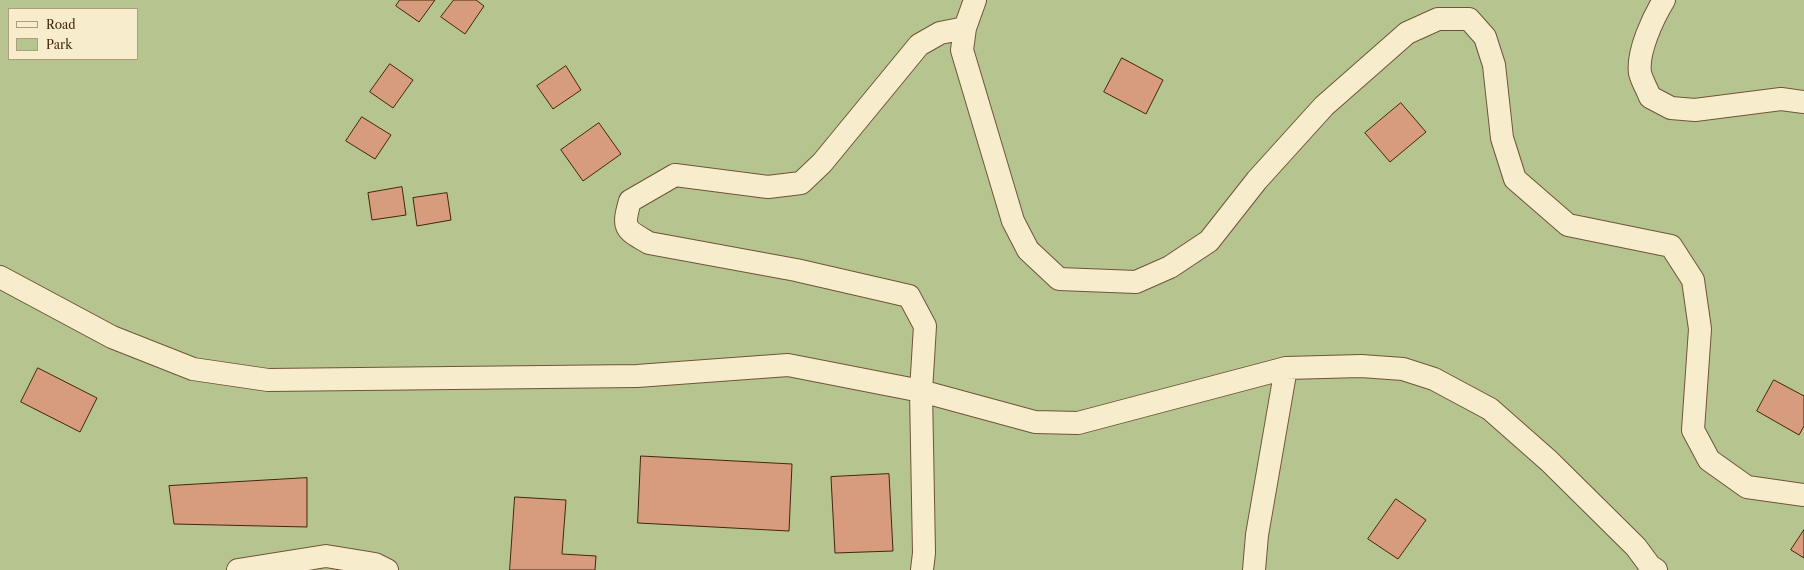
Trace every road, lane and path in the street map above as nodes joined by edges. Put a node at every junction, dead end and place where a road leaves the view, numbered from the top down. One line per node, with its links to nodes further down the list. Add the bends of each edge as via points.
1 (975, 0): 3 (street)
2 (1664, 0): 4 (street, via 1641,52 1640,74 1650,97 1672,108 1695,110 1781,99)
3 (965, 28): 7 (street, via 940,33 919,45 822,164 801,183 768,187 675,176 630,201 624,219 629,231 649,243 796,270 909,296 925,326); 8 (street, via 962,50 1013,221 1028,250 1059,279 1136,282 1170,267 1209,241 1257,180 1324,106 1407,33 1438,19 1469,19 1485,37 1494,65 1502,138 1515,179 1568,225 1671,246 1693,280 1700,329 1693,430 1709,460 1747,487)
4 (1804, 102)
5 (0, 278): 7 (street, via 112,337 193,369 268,380 637,376 788,365)
6 (1286, 368): 7 (street, via 1078,423 1035,422); 9 (street, via 1361,366 1403,369 1434,379 1490,409 1549,461 1636,547); 13 (street, via 1257,535)
7 (922, 391): 12 (street)
8 (1804, 495)
9 (1652, 569)
10 (238, 570): 11 (street, via 326,556 375,564)
11 (387, 570)
12 (922, 570)
13 (1254, 570)

